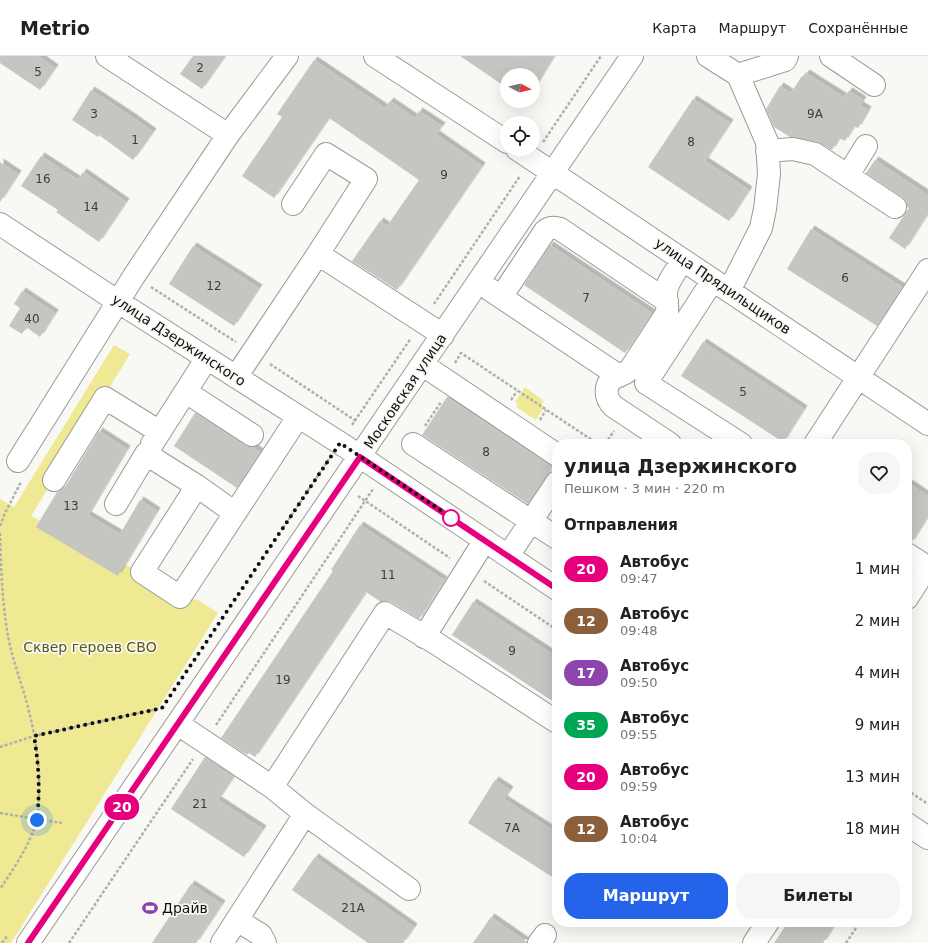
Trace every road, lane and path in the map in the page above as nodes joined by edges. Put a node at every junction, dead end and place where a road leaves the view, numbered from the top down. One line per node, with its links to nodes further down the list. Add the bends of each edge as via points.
1 (106, 56): 12 (street)
2 (287, 56): 12 (street)
3 (375, 56): 13 (street)
4 (601, 56): 11 (path)
5 (632, 56): 18 (street, Московская улица)
6 (708, 56): 9 (street)
7 (787, 56): 9 (street, via 785,60)
8 (831, 56): 10 (street)
9 (738, 75): 15 (street, via 767,142)
10 (874, 85)
11 (540, 134)
12 (228, 135): 29 (street)
13 (500, 137)
14 (866, 146): 19 (street)
15 (767, 151): 19 (street, via 793,149 815,154); 27 (street, via 769,174 761,228)
16 (523, 156): 31 (path)
17 (527, 156): 18 (street, улица Прядильщиков)
18 (553, 173): 24 (street, улица Прядильщиков); 26 (street, Московская улица)
19 (848, 175): 21 (street)
20 (293, 204): 23 (street, via 326,154 366,179)
21 (895, 207)
22 (0, 224): 29 (street, улица Дзержинского)
23 (318, 254): 31 (street); 36 (street)
24 (684, 260): 27 (street, улица Прядильщиков); 30 (street, via 667,288)
25 (928, 270): 37 (street)
26 (479, 282): 28 (street); 32 (street, Московская улица)
27 (721, 285): 37 (street, улица Прядильщиков); 46 (street, via 646,383)
28 (501, 297): 30 (street, via 544,231 556,227); 35 (street)
29 (117, 301): 33 (street, улица Дзержинского); 53 (street)
30 (667, 301): 35 (street, via 667,313 632,368)
31 (422, 321): 32 (street); 48 (path)
32 (443, 335): 34 (street, Московская улица)
33 (207, 358): 36 (street, улица Дзержинского); 39 (street)
34 (422, 365): 38 (street); 52 (street, Московская улица)
35 (619, 376): 45 (street, via 608,384 608,402)
36 (236, 377): 40 (street, улица Дзержинского)
37 (859, 378): 41 (street, улица Прядильщиков); 47 (street)
38 (448, 382): 44 (path, via 461,353); 49 (path); 50 (street)
39 (186, 392): 42 (street); 43 (street)
40 (298, 416): 48 (street, улица Дзержинского); 62 (street)
41 (928, 424)
42 (160, 432): 51 (street); 56 (street, via 105,398)
43 (252, 435)
44 (590, 439)
45 (662, 439)
46 (732, 439)
47 (818, 439)
48 (340, 443): 52 (street, улица Дзержинского); 54 (path)
49 (413, 444): 63 (street)
50 (552, 452)
51 (146, 454): 58 (street); 61 (street)
52 (360, 457): 55 (street, улица Дзержинского); 57 (street, Московская улица)
53 (18, 461)
54 (321, 471): 57 (path); 64 (path)
55 (384, 472): 60 (path); 67 (street, улица Дзержинского)
56 (54, 480)
57 (341, 485): 60 (path); 77 (street, Московская улица)
58 (197, 486): 62 (street); 62 (street, via 142,572 180,597)
59 (552, 490): 63 (street)
60 (365, 501): 70 (path); 79 (path)
61 (116, 504)
62 (235, 513)
63 (531, 521): 66 (street); 68 (street)
64 (281, 530)
65 (0, 534): 78 (path, via 8,636)
66 (552, 535)
67 (485, 540): 68 (street, улица Дзержинского); 70 (street)
68 (508, 556): 71 (street, улица Дзержинского)
69 (912, 557): 72 (street, via 927,567)
70 (466, 569): 73 (path); 74 (street)
71 (552, 586)
72 (912, 590)
73 (552, 627)
74 (424, 637): 76 (street); 81 (street, via 385,613)
75 (158, 714): 78 (path, via 162,708)
76 (552, 719)
77 (178, 724): 79 (street); 97 (street, Московская улица)
78 (34, 736): 80 (path); 86 (path, via 40,777)
79 (205, 742): 81 (street); 98 (path)
80 (0, 747)
81 (272, 787): 85 (street)
82 (912, 793): 83 (path)
83 (928, 804)
84 (0, 813): 86 (path)
85 (305, 814): 91 (street); 92 (street)
86 (37, 820): 87 (path); 90 (path, via 29,841)
87 (62, 823)
88 (912, 827): 89 (street)
89 (928, 838)
90 (0, 889)
91 (409, 889)
92 (237, 920): 99 (street); 100 (street, via 261,935)
93 (765, 927): 101 (street)
94 (857, 927): 102 (path)
95 (11, 930): 96 (path)
96 (2, 943)
97 (28, 943)
98 (69, 943)
99 (222, 943)
100 (265, 943)
101 (754, 943)
102 (846, 943)

